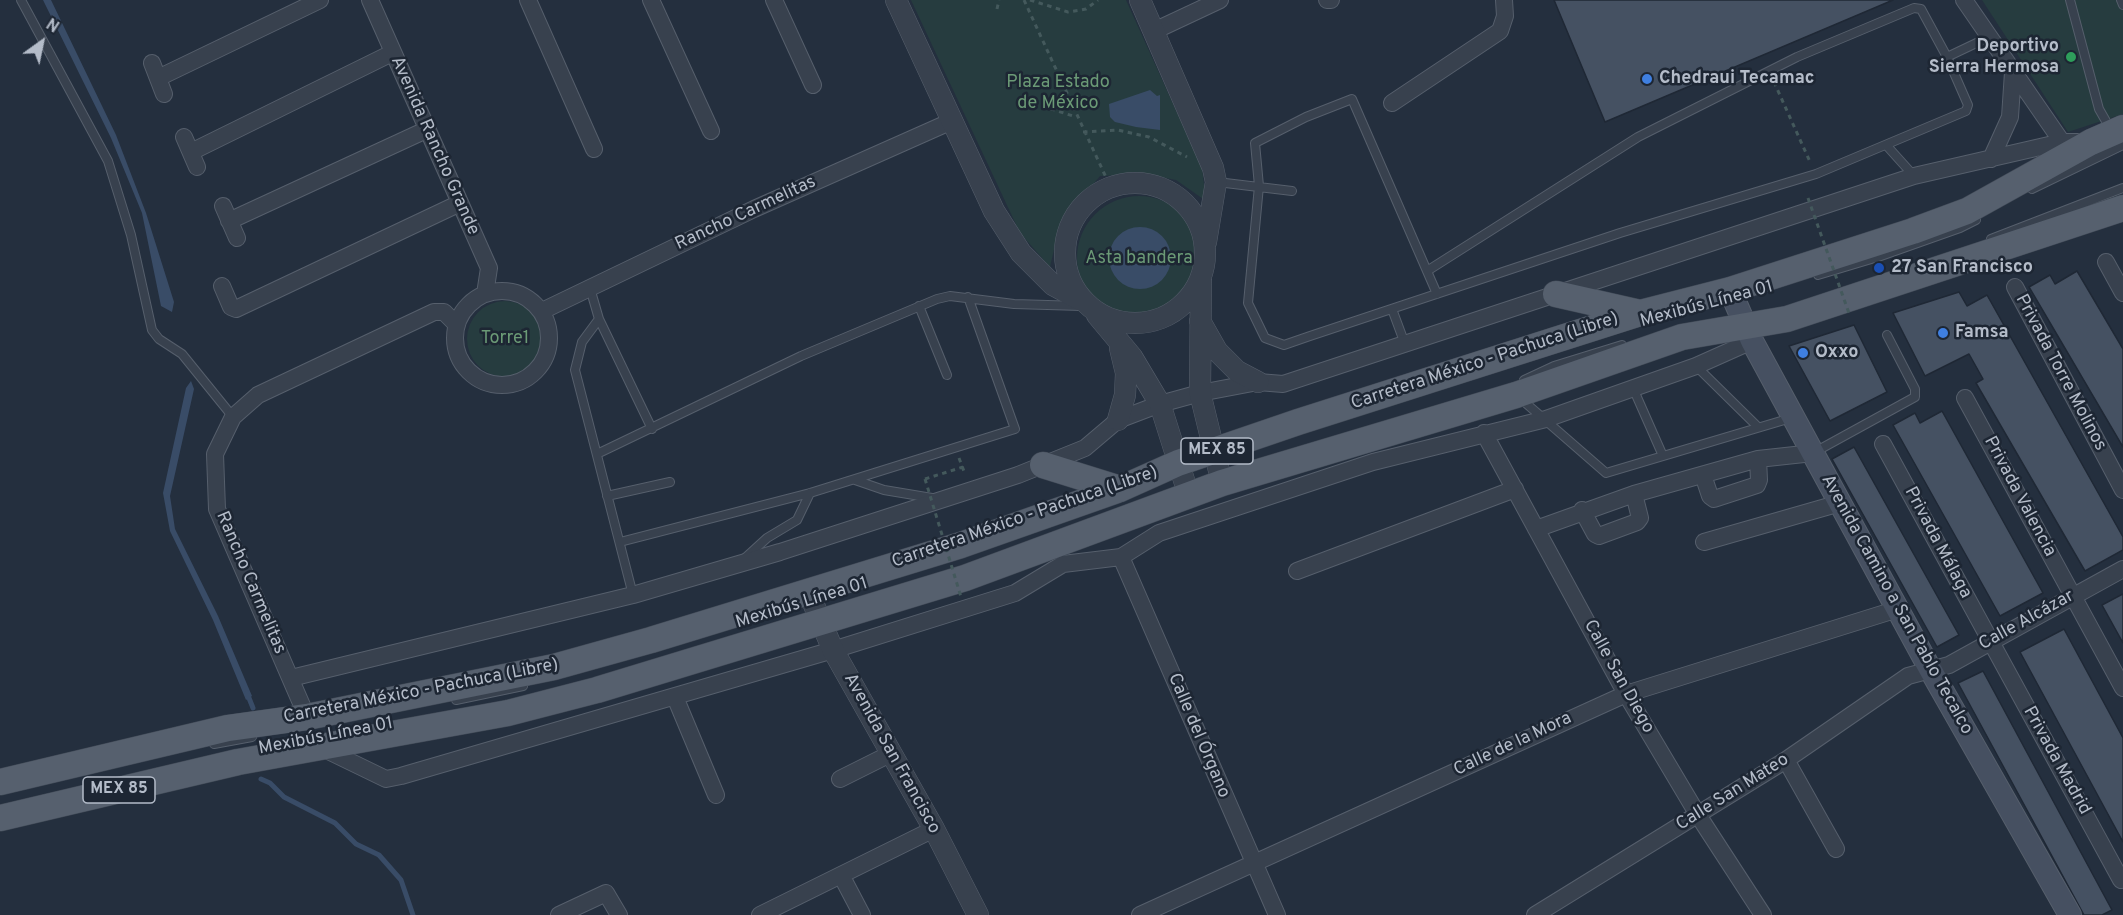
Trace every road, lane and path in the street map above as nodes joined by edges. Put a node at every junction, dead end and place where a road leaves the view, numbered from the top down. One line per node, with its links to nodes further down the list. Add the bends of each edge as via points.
1 (21, 0): 94 (lane, via 108,161 131,235 152,330 193,366)
2 (320, 0): 26 (street)
3 (370, 0): 22 (street, Avenida Rancho Grande)
4 (528, 0): 38 (street)
5 (651, 0): 33 (street)
6 (774, 0): 27 (street)
7 (896, 0): 31 (street)
8 (999, 0): 19 (path)
9 (1024, 0): 30 (path)
10 (1030, 0): 11 (path, via 1068,12 1086,9)
11 (1098, 0)
12 (1140, 0): 20 (street)
13 (1220, 0): 20 (street)
14 (1504, 0): 28 (street, via 1505,16 1500,31)
15 (1964, 0): 21 (street)
16 (2070, 0): 35 (lane, via 2099,109)
17 (2121, 0): 18 (lane)
18 (2123, 5)
19 (997, 9)
20 (1154, 31): 42 (street)
21 (1989, 37): 23 (lane); 25 (street)
22 (392, 53): 32 (street, Avenida Rancho Grande); 39 (street)
23 (1947, 57): 24 (lane, via 1921,9 1914,8); 37 (lane, via 1968,105 1966,111)
24 (1769, 71): 41 (path); 57 (lane, via 1638,137)
25 (2013, 72): 36 (street); 40 (street, via 2010,117)
26 (158, 78)
27 (813, 85)
28 (1392, 103)
29 (1042, 106): 30 (path)
30 (1076, 117): 34 (path)
31 (952, 121): 62 (street, Rancho Carmelitas, via 754,209); 70 (street, via 994,211 1021,253 1053,285)
32 (426, 130): 50 (street, Avenida Rancho Grande); 53 (street, via 226,214)
33 (711, 131)
34 (1083, 132): 42 (path, via 1118,130 1149,137); 44 (path)
35 (2112, 137): 36 (street); 48 (lane); 74 (main road, Carretera México - Pachuca (Libre) / MEX 85, via 1967,211)
36 (2062, 142): 40 (street)
37 (1887, 146): 41 (lane); 43 (lane)
38 (594, 149)
39 (190, 152)
40 (1991, 159): 43 (street)
41 (1816, 174): 66 (lane)
42 (1214, 175): 45 (lane); 55 (street)
43 (1914, 176): 67 (street)
44 (1110, 186): 55 (street, via 1136,182 1161,187 1183,201 1198,221); 70 (street, via 1087,201 1076,215 1064,249 1067,276)
45 (1259, 186): 47 (lane); 57 (lane, via 1255,143 1352,99); 71 (lane, via 1248,303 1265,338 1284,345)
46 (2123, 188): 54 (lane)
47 (1292, 191)
48 (2026, 192)
49 (1808, 198): 75 (path, bridge)
50 (459, 204): 60 (street, via 236,309 231,307); 65 (street, Avenida Rancho Grande, via 489,268)
51 (2123, 208): 74 (main road, Carretera México - Pachuca (Libre) / MEX 85, via 1787,319)
52 (1989, 213): 58 (lane, via 1960,228)
53 (237, 238)
54 (1980, 243)
55 (1206, 245): 59 (street)
56 (2106, 262): 64 (street)
57 (1427, 271): 66 (lane)
58 (1810, 277)
59 (1201, 281): 70 (street, via 1183,307 1155,322 1124,324); 77 (street)
60 (222, 286)
61 (2015, 287): 119 (street, Privada Torre Molinos)
62 (590, 288): 72 (street, Rancho Carmelitas); 76 (lane)
63 (1764, 290): 74 (lane, Mexibús Línea 01)
64 (2123, 293)
65 (485, 294): 72 (street, via 506,290 526,297); 78 (street, via 467,306)
66 (1437, 294): 71 (lane)
67 (1556, 294): 73 (main road); 84 (street)
68 (968, 297): 69 (lane, via 950,296); 70 (lane, via 1014,304); 104 (lane, via 1015,429)
69 (919, 306): 86 (lane); 99 (lane, via 801,356)
70 (1088, 306): 82 (street)
71 (1392, 309): 84 (lane)
72 (542, 311): 78 (street, via 550,331 549,352 538,371 510,385 479,380 463,366 455,346)
73 (1640, 313): 74 (main road, Carretera México - Pachuca (Libre) / MEX 85); 111 (main road, Carretera México - Pachuca (Libre) / MEX 85, via 1298,422)
74 (1741, 315): 85 (street); 87 (lane, Mexibús Línea 01, via 1621,329); 91 (main road, Carretera México - Pachuca (Libre) / MEX 85); 95 (main road, Avenida Camino a San Pablo Tecalco)
75 (1850, 316)
76 (599, 319): 99 (lane); 106 (lane, via 582,342 575,370)
77 (1199, 319): 88 (street, via 1217,351 1238,371); 90 (street)
78 (456, 324): 94 (street, Rancho Carmelitas, via 444,312 434,312 258,395)
79 (1687, 325): 80 (lane, Mexibús Línea 01)
80 (1665, 332)
81 (1887, 334): 105 (lane, via 1915,389 1915,397)
82 (1118, 339): 93 (street); 97 (street, via 1126,373)
83 (1632, 342): 102 (lane, Mexibús Línea 01, via 1554,366)
84 (1405, 344): 88 (street, via 1283,384)
85 (1696, 366): 89 (street); 98 (lane)
86 (947, 375)
87 (1476, 376)
88 (1258, 382): 90 (street)
89 (1633, 388): 96 (street); 107 (lane)
90 (1200, 393): 93 (street); 111 (street)
91 (1516, 395): 96 (lane); 102 (main road, Carretera México - Pachuca (Libre) / MEX 85)
92 (1965, 398): 139 (street, Privada Valencia)
93 (1160, 404): 97 (street); 113 (street)
94 (233, 417): 149 (street, Rancho Carmelitas, via 215,454 217,509)
95 (1793, 417): 98 (lane); 105 (main road, Avenida Camino a San Pablo Tecalco)
96 (1546, 419): 100 (street); 107 (lane, via 1606,473)
97 (1118, 420): 109 (street, via 1084,448)
98 (1758, 428): 107 (lane)
99 (652, 429): 106 (lane)
100 (1484, 433): 102 (street); 117 (street, Calle San Diego)
101 (1275, 441): 111 (lane)
102 (1372, 443): 111 (main road, Carretera México - Pachuca (Libre) / MEX 85); 125 (street)
103 (1883, 444): 143 (street, Privada Málaga)
104 (956, 447): 110 (path); 114 (lane)
105 (1813, 453): 108 (street); 124 (main road, Avenida Camino a San Pablo Tecalco)
106 (597, 454): 122 (lane)
107 (1663, 456)
108 (1758, 459): 112 (street); 112 (street, via 1757,485 1714,499)
109 (1043, 465): 116 (main road); 118 (street)
110 (963, 467): 118 (path); 140 (path, bridge, via 925,479)
111 (1217, 468): 113 (main road, Carretera México - Pachuca (Libre) / MEX 85); 113 (main road, Carretera México - Pachuca (Libre) / MEX 85); 125 (street)
112 (1703, 475): 121 (street)
113 (1184, 479): 116 (main road, Carretera México - Pachuca (Libre) / MEX 85); 127 (street); 130 (lane, via 1027,528); 132 (main road, Carretera México - Pachuca (Libre) / MEX 85)
114 (855, 480): 120 (lane); 123 (lane, via 884,490)
115 (670, 482): 122 (lane)
116 (1120, 489): 141 (main road, Carretera México - Pachuca (Libre) / MEX 85, via 961,545)
117 (1515, 489): 128 (street, Calle San Diego); 136 (street)
118 (972, 490): 123 (street)
119 (2123, 490)
120 (810, 493): 129 (lane); 134 (lane, via 797,520 767,538)
121 (1634, 494): 126 (street); 126 (street, via 1640,518 1637,522 1599,536)
122 (607, 496): 129 (lane)
123 (942, 500): 134 (street)
124 (1840, 503): 131 (street); 142 (main road, Avenida Camino a San Pablo Tecalco)
125 (1231, 508): 127 (street)
126 (1582, 510): 128 (street)
127 (1193, 521): 133 (street, via 1159,533)
128 (1536, 529): 154 (street, Calle San Diego)
129 (620, 542): 138 (lane)
130 (1002, 542)
131 (1704, 542)
132 (1061, 547): 133 (street); 141 (main road, Carretera México - Pachuca (Libre) / MEX 85, via 965,578); 144 (street, via 1015,593)
133 (1121, 557): 172 (street, Calle del Órgano)
134 (739, 564): 138 (street)
135 (2123, 569): 139 (street, Calle Alcázar)
136 (1297, 572)
137 (906, 573): 141 (lane, Mexibús Línea 01)
138 (633, 595): 149 (street)
139 (2072, 596): 143 (street, Calle Alcázar); 152 (street, Privada Valencia)
140 (961, 597)
141 (814, 607): 144 (street, Avenida San Francisco); 145 (lane, Mexibús Línea 01); 146 (lane, Mexibús Línea 01); 158 (main road, Carretera México - Pachuca (Libre) / MEX 85); 161 (main road, Carretera México - Pachuca (Libre) / MEX 85, via 597,690 508,713)
142 (1898, 609): 147 (main road, Avenida Camino a San Pablo Tecalco); 154 (street, Calle de la Mora)
143 (1991, 641): 147 (street, Calle Alcázar, via 1949,665); 174 (street, Privada Madrid)
144 (833, 650): 155 (street); 162 (street, Avenida San Francisco)
145 (649, 664)
146 (594, 667)
147 (1930, 669): 163 (street, Calle San Mateo, via 1908,676); 185 (main road, Avenida Camino a San Pablo Tecalco)
148 (562, 675): 150 (lane)
149 (291, 678): 158 (street, Rancho Carmelitas)
150 (552, 678)
151 (531, 683): 156 (lane)
152 (2123, 688)
153 (559, 689): 167 (lane, Mexibús Línea 01, via 513,702 247,752)
154 (1626, 694): 168 (street, Calle San Diego); 172 (street, Calle de la Mora)
155 (675, 698): 161 (street, via 386,779); 166 (street)
156 (442, 702)
157 (348, 719): 158 (lane, Mexibús Línea 01)
158 (296, 729): 161 (main road, Carretera México - Pachuca (Libre) / MEX 85); 165 (main road, Carretera México - Pachuca (Libre) / MEX 85, via 228,729); 169 (main road, Carretera México - Pachuca (Libre) / MEX 85, via 238,762)
159 (264, 735): 160 (lane, Mexibús Línea 01)
160 (208, 745)
161 (318, 746)
162 (890, 754): 164 (street); 170 (street, Avenida San Francisco)
163 (1786, 760): 168 (street, Calle San Mateo); 171 (street)
164 (840, 779)
165 (0, 783)
166 (716, 795)
167 (0, 812)
168 (1698, 815): 175 (street, Calle San Mateo); 184 (street, Calle San Diego)
169 (0, 818)
170 (934, 829): 173 (street); 180 (street, Avenida San Francisco)
171 (1836, 849)
172 (1254, 864): 181 (street, Calle de la Mora); 182 (street, Calle del Órgano)
173 (841, 875): 176 (street); 179 (street)
174 (2121, 880)
175 (1562, 908): 183 (street, Calle San Mateo)
176 (770, 913)
177 (559, 915): 178 (street, via 606,893)
178 (619, 915)
179 (862, 915)
180 (978, 915)
181 (1140, 915)
182 (1277, 915)
183 (1535, 915)
184 (1763, 915)
185 (2070, 915)

